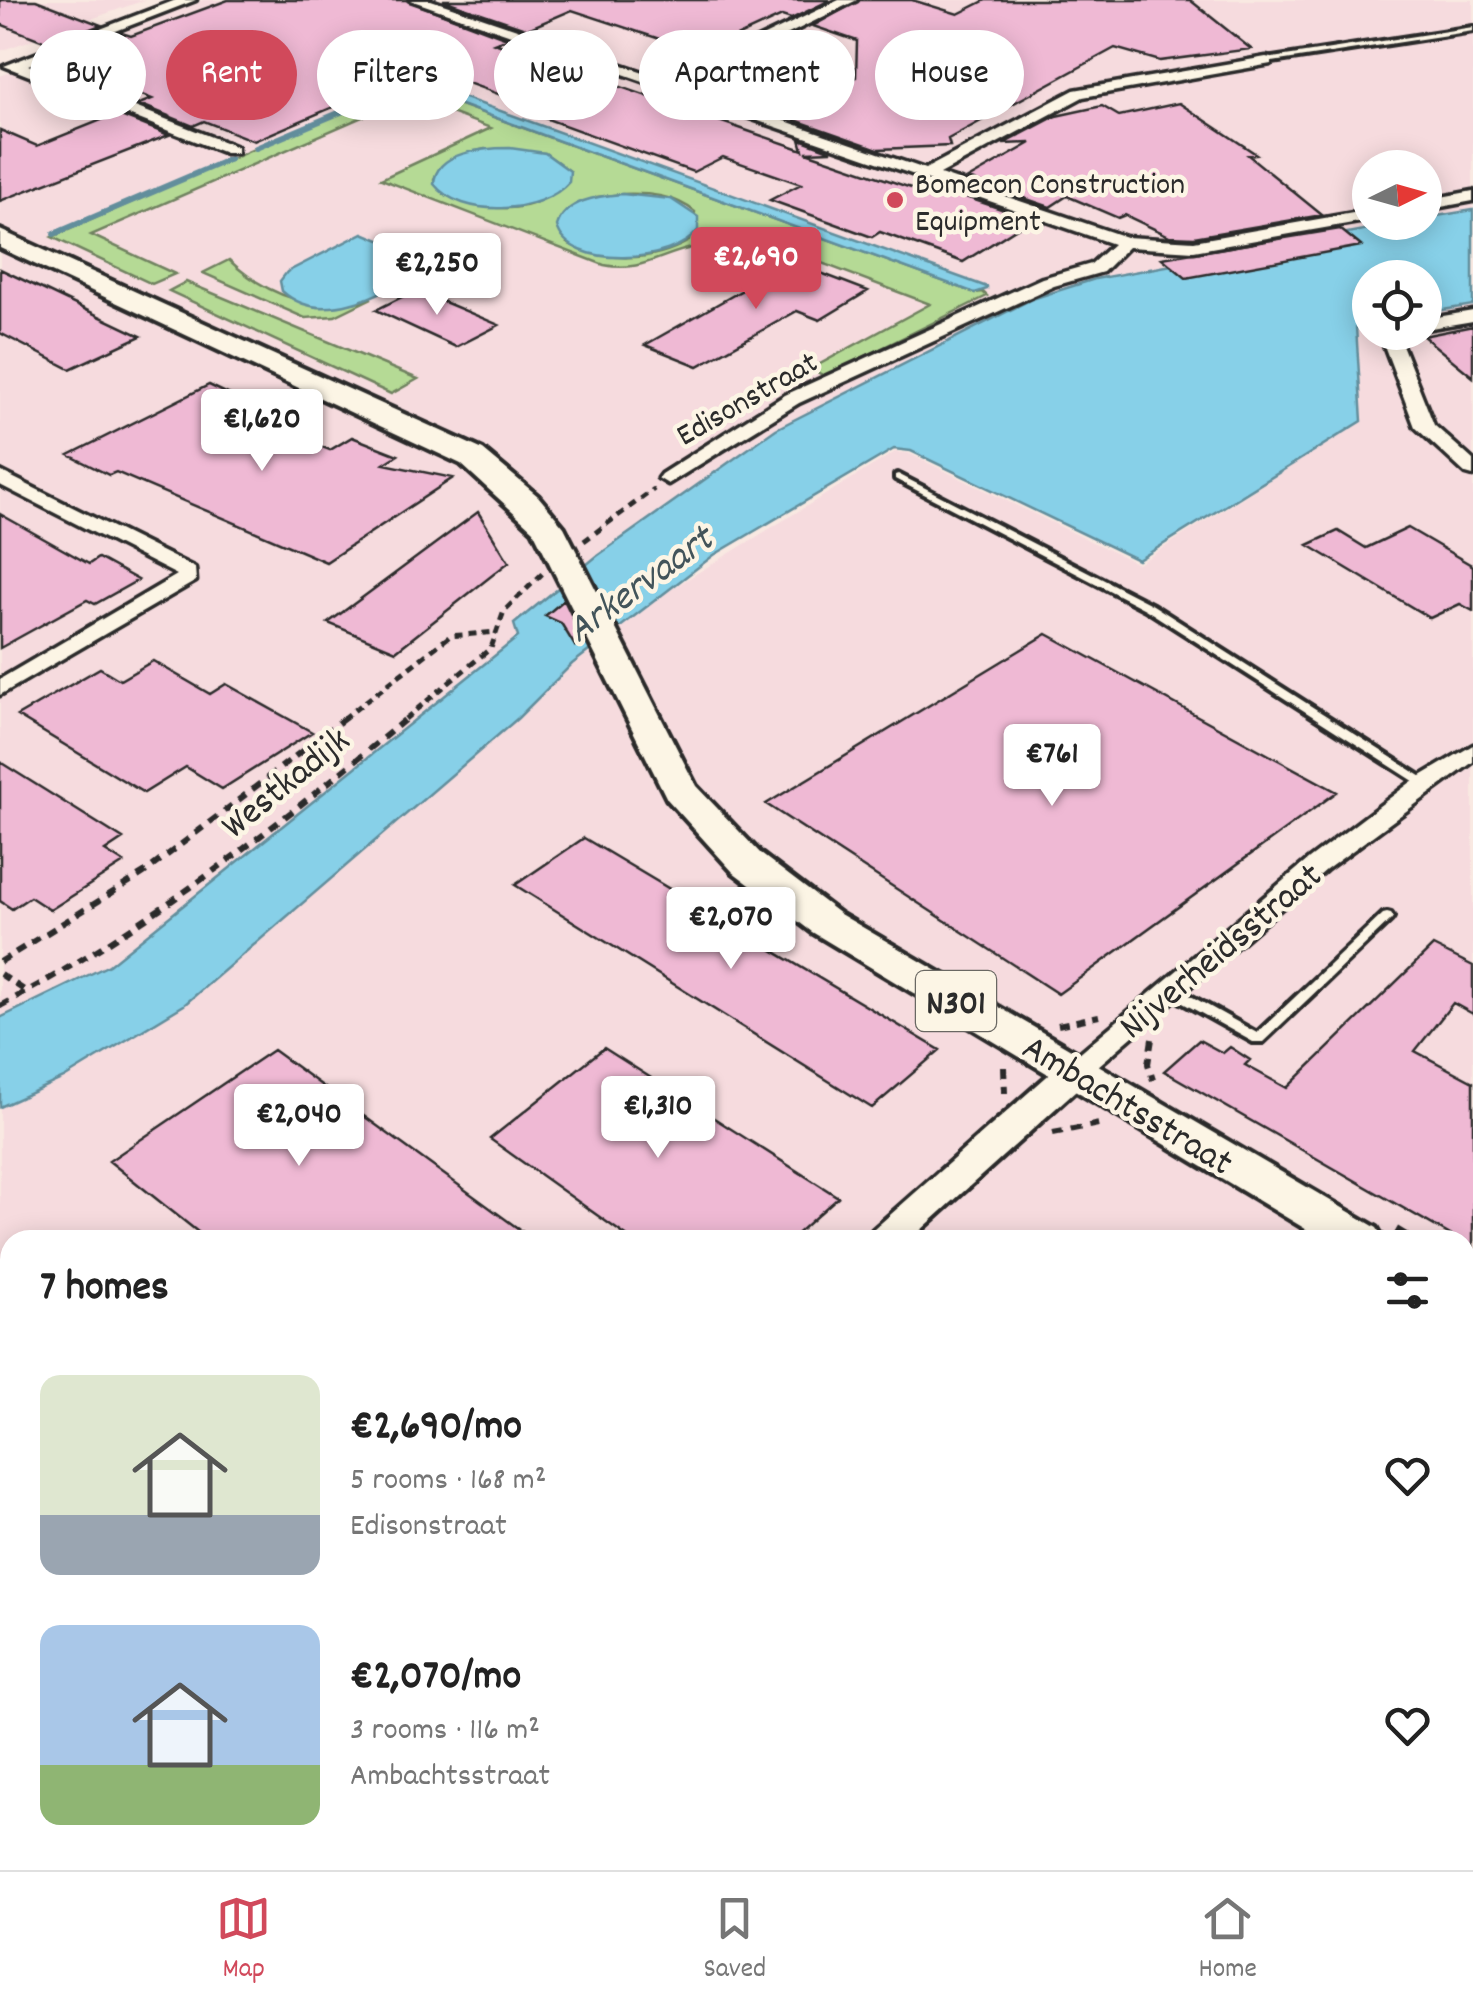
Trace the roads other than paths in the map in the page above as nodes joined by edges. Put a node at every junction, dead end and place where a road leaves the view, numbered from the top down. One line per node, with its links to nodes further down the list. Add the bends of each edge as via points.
1 (189, 0): 7 (street)
2 (417, 0): 8 (street)
3 (850, 0): 5 (street)
4 (1473, 29): 6 (lane)
5 (789, 30)
6 (1266, 61): 11 (street, via 1079,93)
7 (8, 68): 10 (street)
8 (639, 77)
9 (766, 120): 11 (street)
10 (232, 150)
11 (927, 174): 16 (street)
12 (1473, 196): 13 (street)
13 (1442, 202)
14 (1352, 218): 16 (street, via 1194,246)
15 (0, 238): 29 (main road, Ambachtsstraat / N301, via 472,457 548,527 680,791 747,863 826,922)
16 (1124, 242): 23 (street, Edisonstraat, via 1097,268 1032,290 792,399)
17 (1473, 316): 18 (street)
18 (1442, 321)
19 (1395, 350): 20 (street, via 1425,428)
20 (1473, 470)
21 (0, 477): 24 (street, via 188,572 186,581)
22 (898, 477): 26 (lane, via 1150,607)
23 (668, 478)
24 (0, 688)
25 (1473, 752): 26 (street, Nijverheidsstraat)
26 (1424, 782): 28 (street, Nijverheidsstraat)
27 (1387, 917): 28 (lane, via 1258,1039)
28 (1168, 990): 29 (street, Nijverheidsstraat)
29 (1074, 1072): 30 (street, Nijverheidsstraat); 31 (main road, Ambachtsstraat / N301)
30 (897, 1230)
31 (1344, 1230)

